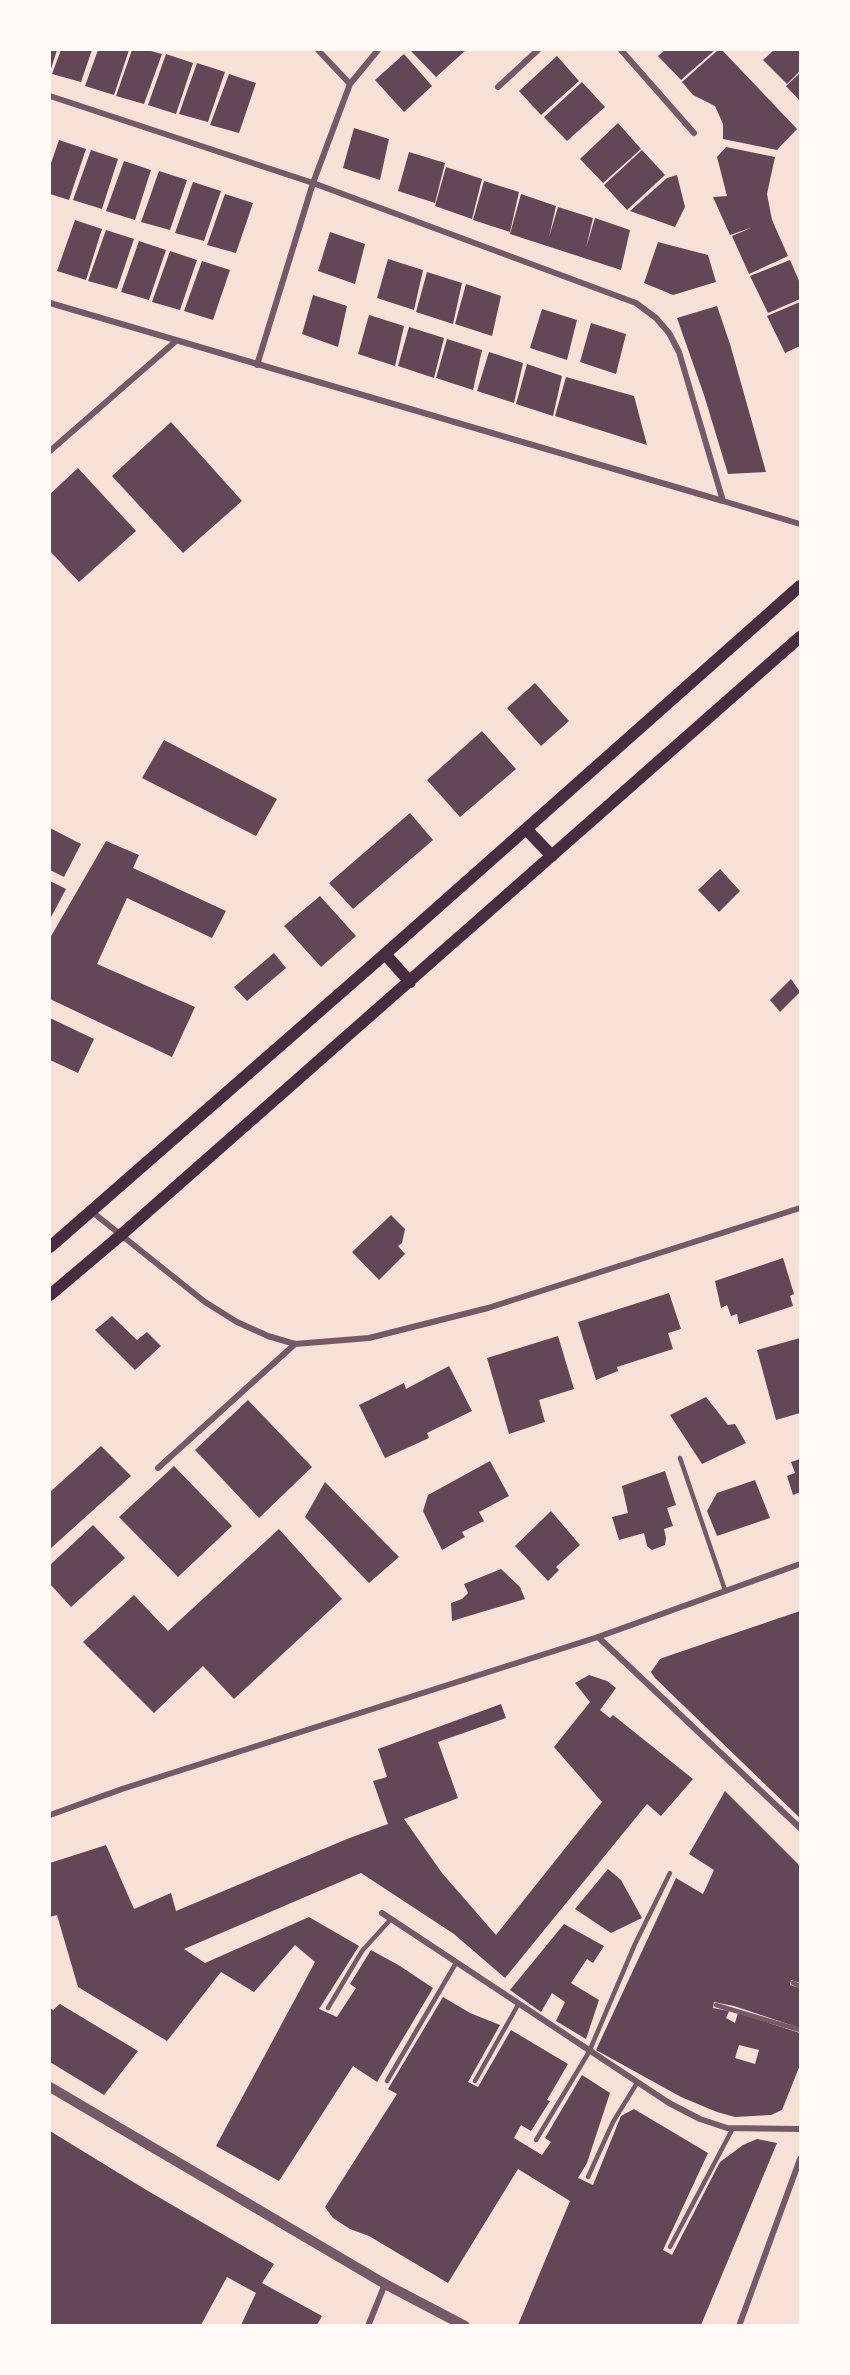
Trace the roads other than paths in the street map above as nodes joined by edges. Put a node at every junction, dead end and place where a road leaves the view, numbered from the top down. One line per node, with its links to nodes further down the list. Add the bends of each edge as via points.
1 (318, 50): 5 (street)
2 (378, 50): 5 (street)
3 (538, 50): 6 (street)
4 (621, 50): 8 (street)
5 (350, 84): 9 (street)
6 (498, 87)
7 (50, 96): 9 (street)
8 (694, 133)
9 (313, 183): 12 (street); 14 (street, via 636,303 656,318 679,352)
10 (50, 303): 11 (street)
11 (176, 341): 12 (street); 13 (street)
12 (257, 364): 14 (street)
13 (50, 451)
14 (723, 501): 15 (street)
15 (801, 524)
16 (801, 586): 18 (main road)
17 (801, 637): 19 (main road)
18 (526, 829): 19 (main road); 20 (main road)
19 (552, 856): 21 (main road)
20 (385, 954): 21 (main road); 23 (main road)
21 (410, 982): 24 (main road)
22 (801, 1208): 27 (street, via 488,1308 369,1338)
23 (90, 1211): 24 (street); 25 (main road)
24 (121, 1235): 26 (main road); 27 (street, via 213,1307 268,1336)
25 (50, 1247)
26 (50, 1295)
27 (295, 1344): 29 (street)
28 (680, 1458): 31 (lane)
29 (158, 1468)
30 (801, 1564): 31 (street)
31 (725, 1590): 32 (street)
32 (598, 1637): 33 (street); 34 (street)
33 (50, 1815)
34 (801, 1828)
35 (670, 1873): 45 (lane)
36 (382, 1913): 37 (street)
37 (391, 1919): 38 (street); 43 (lane, via 362,1951)
38 (456, 1963): 41 (street); 46 (lane)
39 (793, 1983): 40 (lane)
40 (801, 1986)
41 (518, 2005): 45 (street); 47 (lane)
42 (716, 2005): 44 (lane)
43 (328, 2008)
44 (801, 2030)
45 (590, 2052): 48 (street); 52 (lane)
46 (387, 2081)
47 (475, 2081)
48 (637, 2083): 50 (street, via 700,2119); 54 (lane, via 613,2122)
49 (50, 2086): 56 (street)
50 (733, 2128): 51 (street); 55 (lane)
51 (801, 2129)
52 (536, 2140)
53 (801, 2159): 59 (street)
54 (588, 2177)
55 (670, 2247)
56 (386, 2284): 57 (street); 58 (street)
57 (368, 2325)
58 (465, 2325)
59 (739, 2325)

